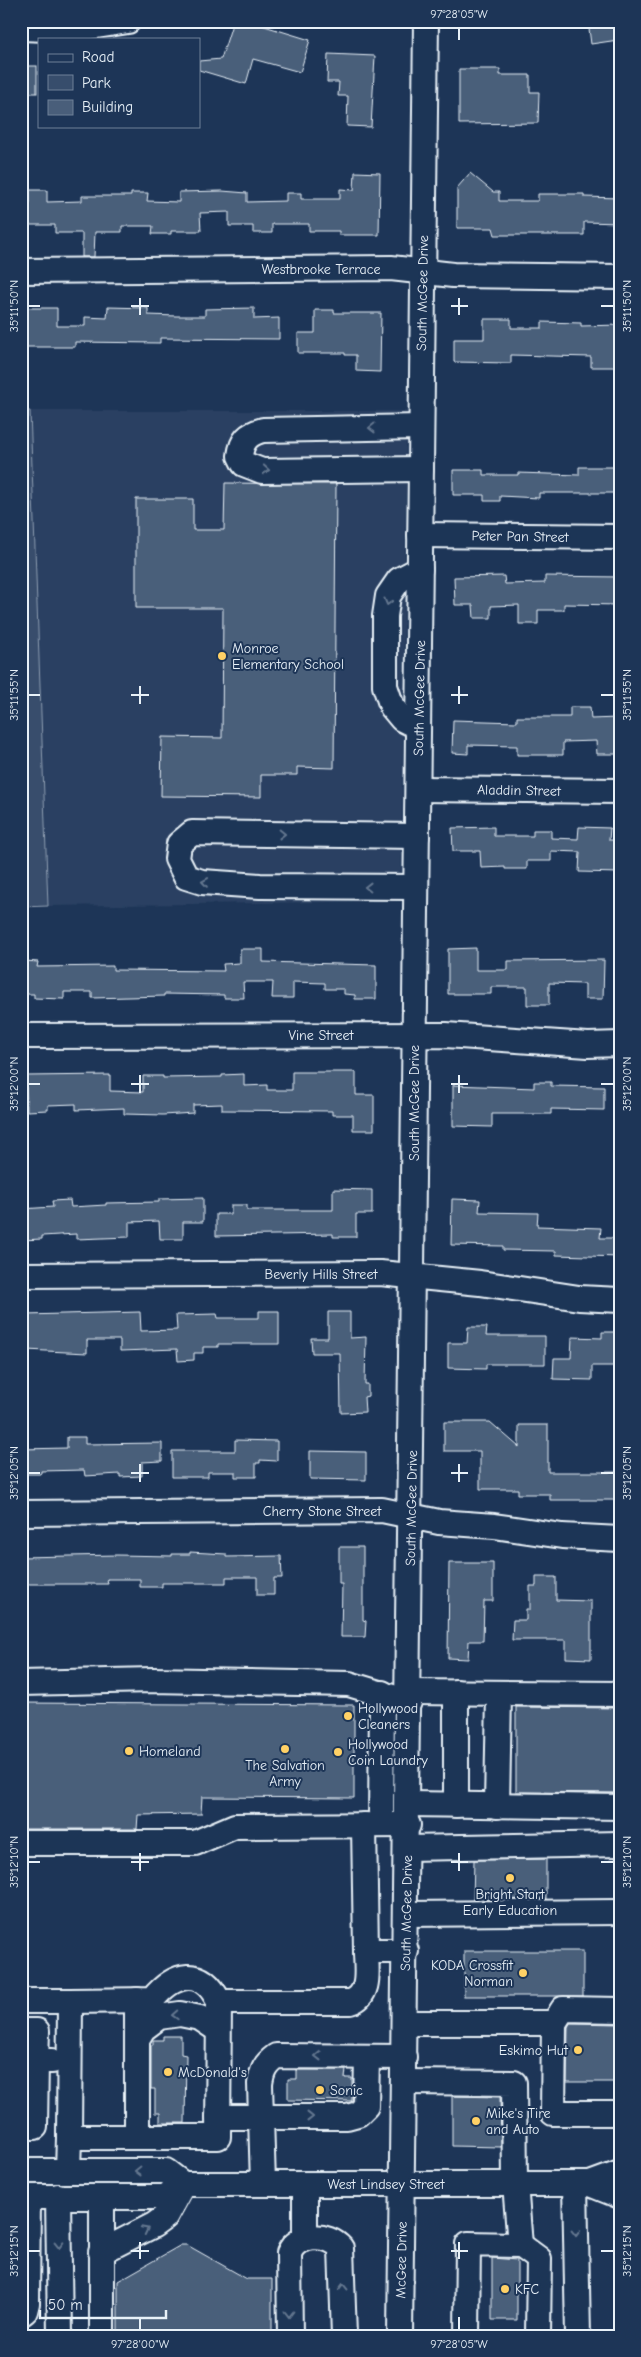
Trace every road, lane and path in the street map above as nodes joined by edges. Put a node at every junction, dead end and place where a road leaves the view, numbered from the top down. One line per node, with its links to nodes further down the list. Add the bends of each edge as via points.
1 (128, 21): 3 (street, via 72,30)
2 (426, 21): 5 (street, South McGee Drive)
3 (21, 28)
4 (21, 271): 5 (street, Westbrooke Terrace, via 391,268)
5 (422, 272): 6 (street, Westbrooke Terrace); 7 (street, South McGee Drive)
6 (620, 276)
7 (421, 428): 8 (street, South McGee Drive); 8 (street, one-way to 8, via 263,430 251,433 245,439 240,456 244,464 262,471)
8 (421, 469): 9 (street, South McGee Drive)
9 (420, 535): 10 (street, Peter Pan Street); 11 (street, South McGee Drive)
10 (620, 537)
11 (420, 568): 12 (street, South McGee Drive); 12 (street, one-way to 12, via 399,580 388,596 384,616 385,686 392,707 402,720)
12 (418, 727): 13 (street, South McGee Drive)
13 (418, 789): 14 (street, Aladdin Street); 15 (street, South McGee Drive)
14 (620, 791)
15 (417, 836): 16 (street, South McGee Drive); 16 (street, one-way to 15, via 202,882 186,877 177,859 179,844 192,833)
16 (416, 888): 17 (street, South McGee Drive)
17 (415, 1035): 18 (street, Vine Street); 19 (street, Vine Street); 21 (street, South McGee Drive)
18 (21, 1036)
19 (620, 1044)
20 (21, 1275): 21 (street, Beverly Hills Street, via 380,1273)
21 (413, 1276): 22 (street, Beverly Hills Street, via 578,1298); 24 (street, South McGee Drive)
22 (620, 1300)
23 (21, 1513): 24 (street, Cherry Stone Street, via 382,1510)
24 (411, 1516): 25 (street, Cherry Stone Street, via 544,1534); 31 (street, South McGee Drive)
25 (620, 1539)
26 (21, 1683): 28 (street, via 153,1680 349,1684)
27 (456, 1692): 29 (street); 31 (street); 32 (street)
28 (382, 1693): 31 (street); 35 (street)
29 (499, 1693): 30 (street); 33 (street)
30 (620, 1694)
31 (409, 1697): 36 (street, South McGee Drive)
32 (456, 1805): 33 (street); 36 (street)
33 (497, 1806): 34 (street)
34 (620, 1807)
35 (372, 1825): 36 (street); 37 (street, via 235,1826 195,1843); 41 (street)
36 (408, 1825): 38 (street); 40 (street, South McGee Drive)
37 (21, 1843)
38 (620, 1844)
39 (620, 1912): 40 (street)
40 (406, 1914): 42 (street, South McGee Drive)
41 (366, 1951): 42 (street); 46 (street, via 366,1989 356,2000)
42 (406, 1951): 48 (street, South McGee Drive)
43 (137, 2000): 45 (street); 46 (street, via 152,2000 172,1981 196,1977 207,1982); 52 (street)
44 (21, 2001): 45 (street)
45 (70, 2001): 55 (street)
46 (219, 2002): 50 (street)
47 (620, 2010): 49 (street, via 563,2009)
48 (405, 2022): 49 (street); 54 (street, South McGee Drive)
49 (554, 2023): 58 (street, via 553,2113)
50 (218, 2030): 52 (street, one-way to 52, via 200,2018 180,2014 159,2017 142,2029); 59 (street)
51 (21, 2032): 57 (street, via 37,2032)
52 (137, 2039): 63 (street)
53 (367, 2057): 54 (street); 60 (street, one-way to 53, via 347,2117 358,2114 366,2106); 60 (street, one-way to 60, via 276,2056 262,2071)
54 (404, 2057): 56 (street, South McGee Drive)
55 (69, 2062): 57 (street); 62 (street)
56 (404, 2082): 70 (street, South McGee Drive); 71 (street, via 514,2083)
57 (28, 2084): 61 (street, via 35,2127)
58 (620, 2113)
59 (218, 2117): 60 (street); 63 (street, via 218,2137)
60 (261, 2117): 68 (street)
61 (21, 2127)
62 (68, 2137): 63 (street); 65 (street)
63 (137, 2137)
64 (21, 2172): 65 (street)
65 (68, 2172): 67 (street, one-way to 65, via 166,2171)
66 (620, 2173): 72 (street, West Lindsey Street)
67 (182, 2184): 68 (street, West Lindsey Street); 76 (street, via 165,2197); 79 (street, one-way to 67, via 165,2217)
68 (263, 2184): 69 (street, West Lindsey Street)
69 (305, 2184): 70 (street, West Lindsey Street); 77 (street)
70 (402, 2184): 71 (street, West Lindsey Street); 85 (street, McGee Drive)
71 (515, 2184): 72 (street, West Lindsey Street); 78 (street)
72 (582, 2184): 74 (street, West Lindsey Street); 88 (street, one-way to 88)
73 (58, 2196): 75 (street); 76 (street); 81 (street, one-way to 81)
74 (620, 2196)
75 (25, 2197): 80 (street, via 27,2303)
76 (102, 2197): 79 (street)
77 (305, 2238): 83 (street, one-way to 83, via 296,2241 289,2253); 84 (street, one-way to 77, via 341,2248 330,2240)
78 (520, 2245): 86 (street, via 468,2244); 87 (street, via 539,2259)
79 (101, 2252): 82 (street)
80 (21, 2314)
81 (60, 2336)
82 (102, 2336)
83 (290, 2336)
84 (344, 2336)
85 (400, 2336)
86 (467, 2336)
87 (538, 2336)
88 (578, 2336)

